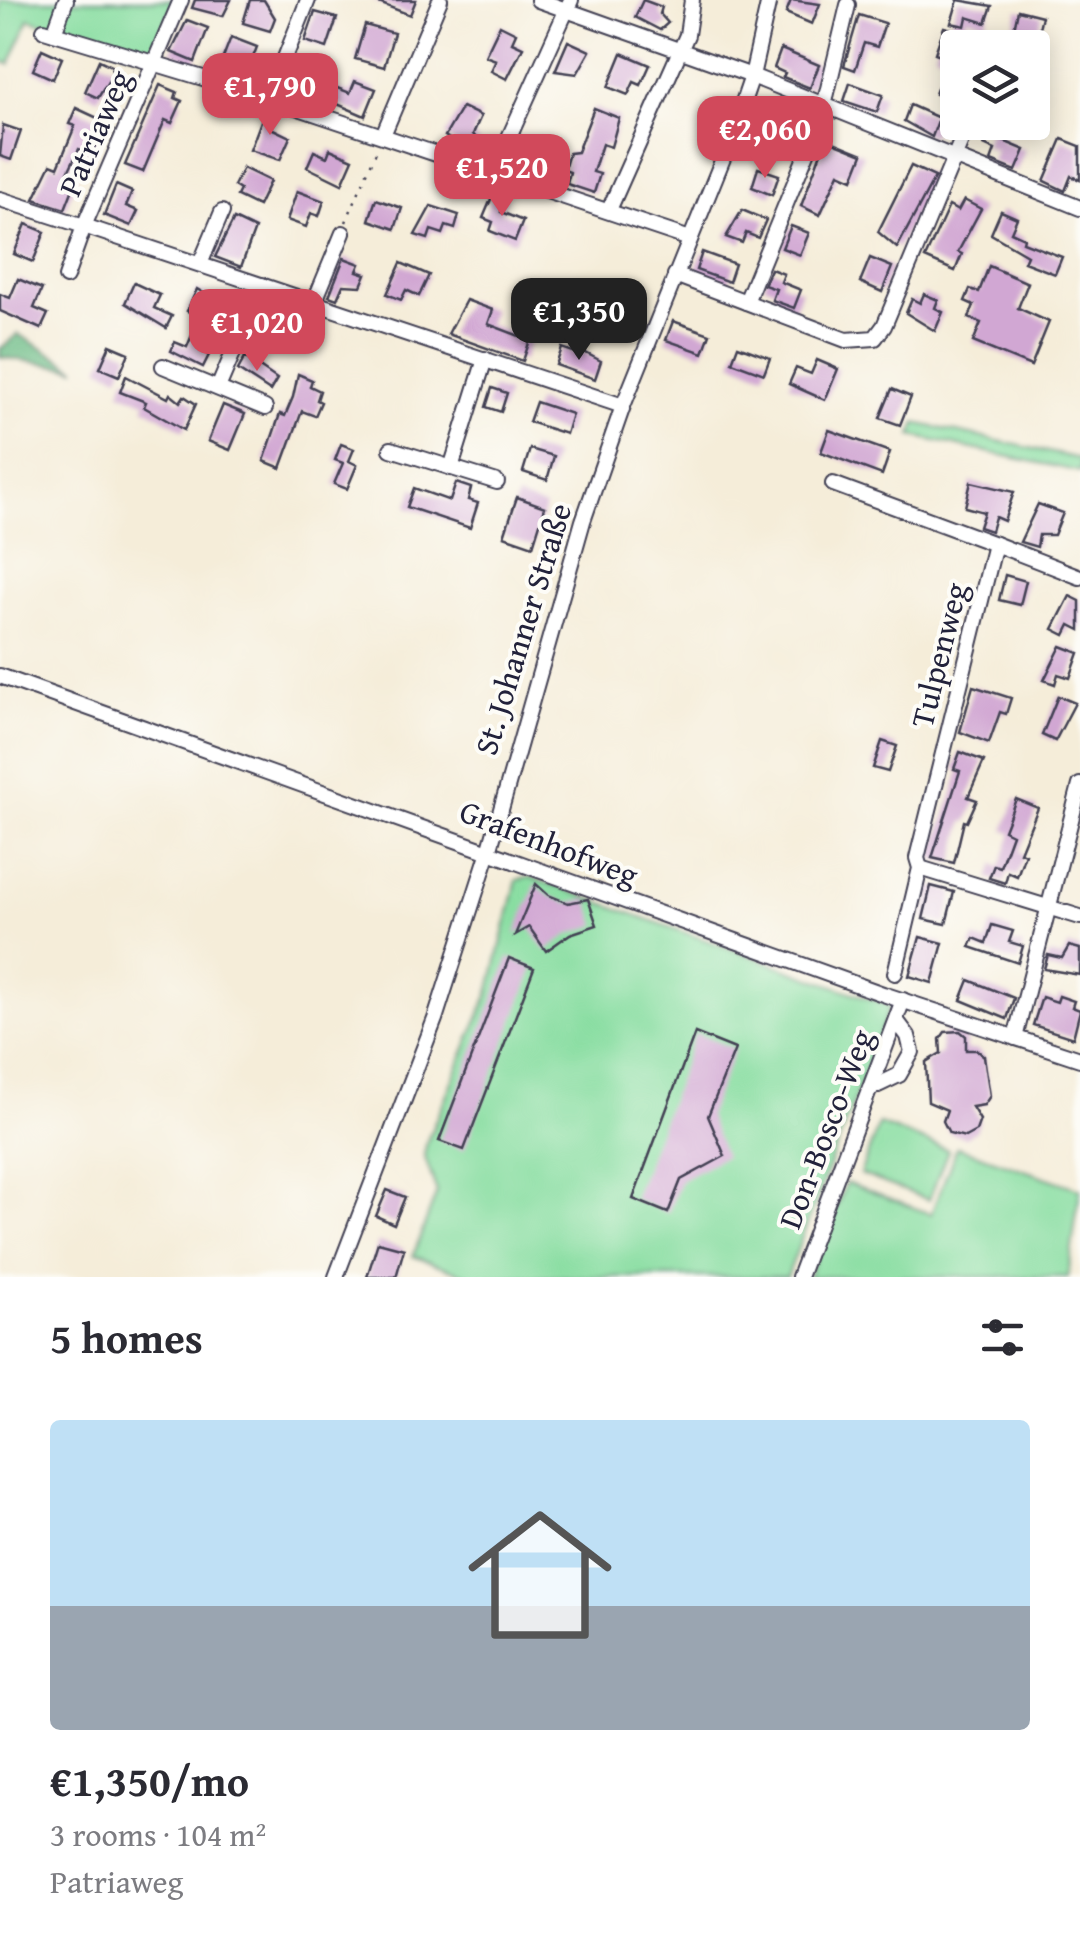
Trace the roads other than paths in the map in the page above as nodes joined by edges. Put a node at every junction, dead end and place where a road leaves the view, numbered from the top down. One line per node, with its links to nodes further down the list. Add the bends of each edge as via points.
1 (66, 0): 11 (street, via 49,32)
2 (181, 0): 11 (street, Patriaweg)
3 (308, 0): 13 (street)
4 (440, 0): 15 (street)
5 (538, 0): 8 (street)
6 (692, 0): 10 (street)
7 (769, 0): 12 (street, St. Johanner Straße)
8 (568, 5): 10 (street); 18 (street)
9 (848, 5): 14 (street)
10 (680, 53): 12 (street); 21 (street)
11 (156, 62): 13 (street); 23 (street, Patriaweg)
12 (752, 76): 14 (street); 25 (street, St. Johanner Straße)
13 (269, 98): 15 (street)
14 (823, 106): 17 (street); 30 (street)
15 (383, 135): 18 (street)
16 (963, 140): 17 (street)
17 (956, 160): 20 (street); 30 (street, via 875,338 846,340)
18 (494, 173): 21 (street)
19 (0, 199): 23 (street, Patriaweg)
20 (1080, 208)
21 (609, 210): 25 (street)
22 (222, 212): 26 (street)
23 (84, 226): 26 (street, Patriaweg); 28 (street)
24 (343, 233): 31 (street)
25 (690, 239): 27 (street, St. Johanner Straße)
26 (200, 264): 29 (street, Patriaweg)
27 (675, 275): 30 (street); 35 (street, St. Johanner Straße)
28 (66, 277)
29 (262, 285): 31 (street, Patriaweg); 34 (street)
30 (746, 302)
31 (314, 303): 32 (street, Patriaweg)
32 (484, 360): 35 (street, Patriaweg); 38 (street)
33 (163, 366): 34 (street)
34 (218, 388): 36 (street)
35 (623, 406): 45 (street, St. Johanner Straße, via 558,600)
36 (266, 408)
37 (390, 449): 38 (street)
38 (451, 468): 39 (street)
39 (498, 482)
40 (833, 484): 41 (street)
41 (995, 544): 42 (street, Tulpenweg); 46 (street, Tulpenweg, via 917,858)
42 (1080, 577)
43 (0, 676): 45 (street, Grafenhofweg)
44 (1080, 785): 47 (street)
45 (490, 848): 50 (street, Grafenhofweg, via 508,860); 55 (street, St. Johanner Straße, via 435,1019)
46 (920, 868): 47 (street); 49 (street, Tulpenweg)
47 (1049, 910): 48 (street); 52 (street)
48 (1080, 917)
49 (895, 973)
50 (903, 1000): 51 (street, Don-Bosco-Weg); 52 (street, Grafenhofweg)
51 (896, 1020): 54 (street, Don-Bosco-Weg); 54 (street, via 912,1052 899,1075)
52 (1016, 1038): 53 (street, Grafenhofweg)
53 (1080, 1060)
54 (872, 1088): 56 (street, Don-Bosco-Weg)
55 (336, 1277)
56 (799, 1277)

